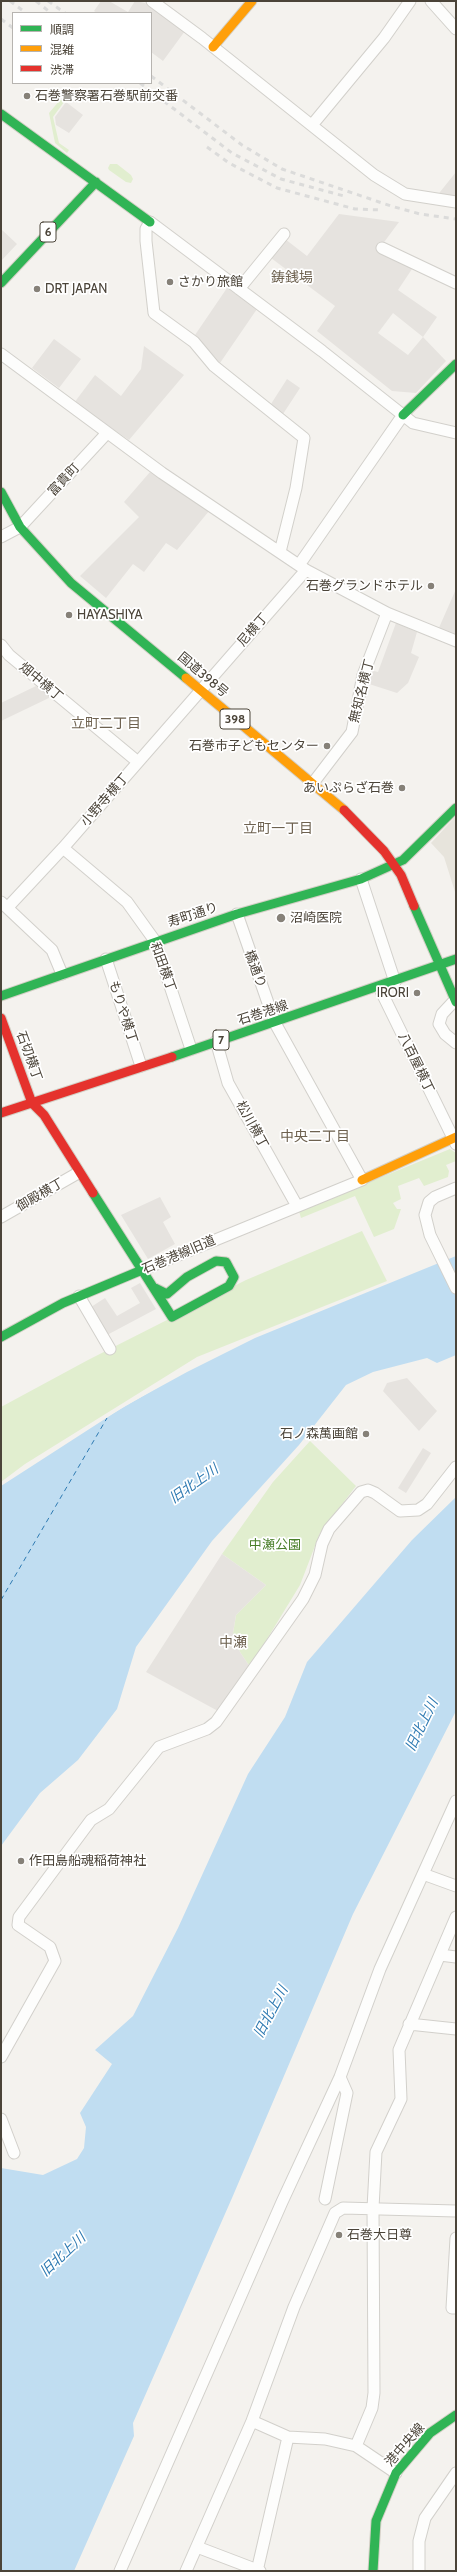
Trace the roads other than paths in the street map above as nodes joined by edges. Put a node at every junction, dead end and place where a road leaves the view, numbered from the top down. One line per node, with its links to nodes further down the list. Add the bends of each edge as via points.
1 (152, 1): 6 (street)
2 (252, 1): 6 (main road)
3 (410, 1): 8 (street, via 384,38)
4 (431, 1): 5 (street)
5 (456, 28)
6 (213, 47): 8 (street)
7 (1, 114): 9 (main road)
8 (312, 125): 10 (street, via 374,175 405,194)
9 (96, 182): 11 (main road); 14 (main road, 6)
10 (456, 202)
11 (150, 222): 16 (street); 25 (street, via 146,229 146,241 154,313 194,342 214,366 304,438 296,488)
12 (284, 234): 16 (street)
13 (382, 248): 15 (street)
14 (1, 283)
15 (456, 283)
16 (239, 289): 19 (street)
17 (1, 354): 20 (street)
18 (456, 364): 19 (main road)
19 (403, 416): 21 (street, via 421,426); 26 (street, 尼横丁)
20 (107, 433): 23 (street, 富貴町); 25 (street)
21 (456, 433)
22 (1, 492): 23 (main road, 国道398号 / 398)
23 (20, 527): 24 (street, 富貴町); 30 (main road, 国道398号 / 398, via 71,583)
24 (1, 537)
25 (280, 552): 26 (street)
26 (302, 567): 27 (street); 30 (street, 尼横丁)
27 (387, 613): 28 (street); 32 (street, 無知名横丁, via 363,675 352,732)
28 (456, 642)
29 (1, 645): 31 (street, 畑中横丁, via 9,655)
30 (201, 691): 31 (street, 小野寺横丁); 32 (main road, 国道398号 / 398)
31 (138, 762): 34 (street, 小野寺横丁)
32 (313, 783): 35 (main road, 国道398号 / 398, via 359,823)
33 (456, 808): 35 (main road, 寿町通り, via 403,860)
34 (63, 848): 37 (street, 小野寺横丁); 39 (street, 和田横丁, via 127,902)
35 (395, 864): 36 (main road, 寿町通り); 42 (main road, 国道398号 / 398)
36 (361, 879): 38 (main road, 寿町通り); 44 (street)
37 (4, 904): 43 (street, via 52,950)
38 (238, 914): 39 (main road, 寿町通り); 49 (street, 橋通り)
39 (155, 941): 40 (main road, 寿町通り); 52 (street, 和田横丁)
40 (106, 959): 43 (main road, 寿町通り); 53 (street, もりや横丁)
41 (456, 959): 42 (main road, 石巻港線)
42 (441, 965): 44 (main road, 石巻港線 / 7); 47 (main road, 国道398号 / 398)
43 (62, 974): 46 (main road, 寿町通り)
44 (395, 982): 45 (main road, 石巻港線 / 7)
45 (379, 987): 49 (main road, 石巻港線 / 7); 56 (street, 八百屋横丁)
46 (1, 996)
47 (456, 1001): 51 (street, via 442,1014 439,1024 445,1034)
48 (1, 1018): 54 (main road, 石切横丁)
49 (275, 1023): 50 (main road, 石巻港線 / 7); 58 (street, 橋通り)
50 (216, 1041): 52 (main road, 石巻港線 / 7); 60 (street, 松川横丁, via 228,1083)
51 (456, 1043)
52 (191, 1049): 53 (main road, 石巻港線 / 7)
53 (140, 1066): 54 (main road, 石巻港線 / 7)
54 (32, 1103): 55 (main road, 石巻港線 / 7); 57 (main road, via 44,1115)
55 (1, 1113)
56 (455, 1140): 58 (main road)
57 (78, 1172): 61 (street, 御殿横丁); 62 (main road)
58 (362, 1180): 60 (street, 石巻港線旧道)
59 (456, 1188): 64 (street, via 435,1197 426,1209 426,1222)
60 (297, 1206): 62 (street, 石巻港線旧道)
61 (1, 1217)
62 (142, 1270): 63 (main road); 65 (main road, 石巻港線旧道)
63 (155, 1288): 63 (main road, via 167,1294 187,1277 216,1260 226,1262 234,1277 229,1286 172,1317)
64 (456, 1288)
65 (79, 1296): 66 (main road, 石巻港線旧道); 67 (street)
66 (1, 1337)
67 (110, 1348)
68 (456, 1467): 77 (street, via 427,1504 418,1510 400,1510 375,1493 368,1490 361,1492 329,1529 322,1544 315,1575 303,1599 216,1722 207,1729 159,1747 109,1809 91,1820 18,1917 18,1925 50,1947 55,1961)
69 (456, 1801): 70 (street)
70 (423, 1874): 71 (street); 78 (street, via 380,1969)
71 (456, 1886)
72 (456, 1917): 73 (street)
73 (440, 1955): 74 (street); 75 (street)
74 (456, 1957)
75 (409, 2024): 76 (street); 82 (street, via 399,2050 401,2099 376,2152)
76 (456, 2029)
77 (1, 2057)
78 (340, 2077): 81 (street, via 347,2093); 93 (street, via 282,2202)
79 (1, 2119): 80 (street)
80 (14, 2153)
81 (325, 2199)
82 (373, 2208): 83 (street); 87 (street, via 343,2208 335,2214 294,2307); 89 (street, via 374,2393 372,2408)
83 (456, 2212)
84 (456, 2238): 85 (street, via 452,2308)
85 (456, 2308)
86 (456, 2415): 90 (main road, 港中央線, via 430,2433)
87 (252, 2421): 88 (street); 92 (street)
88 (288, 2437): 89 (street, via 325,2439); 95 (street)
89 (356, 2446): 90 (street)
90 (396, 2473): 96 (main road, 港中央線, via 376,2521)
91 (456, 2473): 97 (street, via 426,2518 419,2541)
92 (197, 2547): 94 (street); 95 (street)
93 (120, 2571)
94 (186, 2571)
95 (258, 2571)
96 (373, 2571)
97 (419, 2571)

